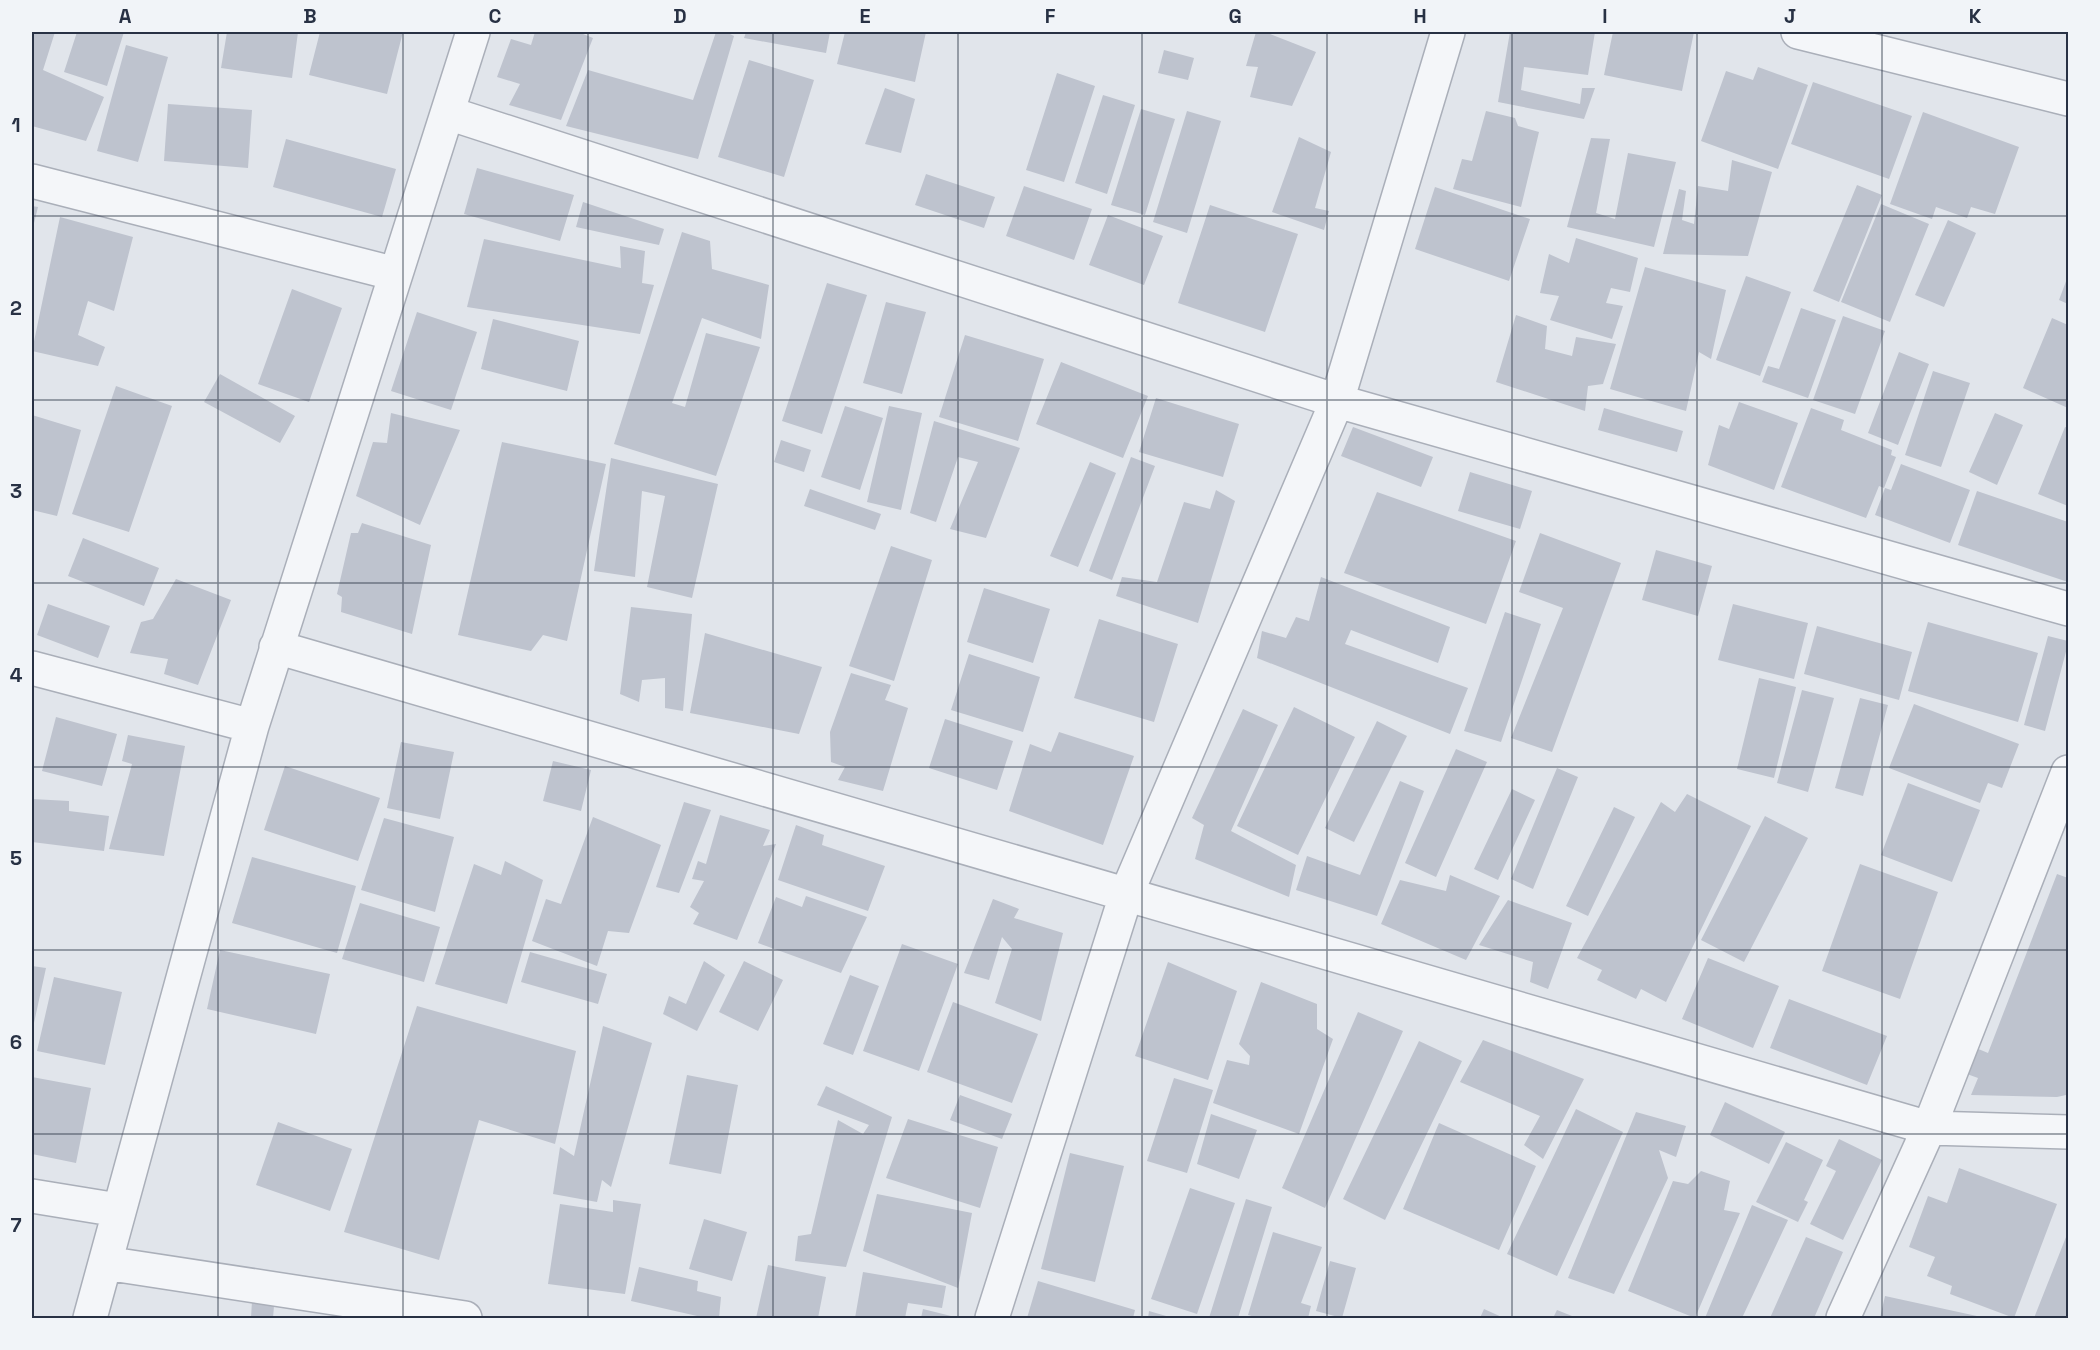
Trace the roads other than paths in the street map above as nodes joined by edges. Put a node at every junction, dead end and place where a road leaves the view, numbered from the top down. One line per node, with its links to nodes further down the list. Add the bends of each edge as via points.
1 (473, 32): 5 (street)
2 (1448, 32): 8 (street)
3 (1797, 32): 4 (street)
4 (2068, 99)
5 (448, 113): 7 (street); 8 (street)
6 (32, 181): 7 (street)
7 (396, 274): 10 (street)
8 (1337, 401): 9 (street); 14 (street)
9 (2068, 609)
10 (276, 647): 12 (street); 14 (street)
11 (32, 668): 12 (street)
12 (252, 726): 18 (street)
13 (2068, 772): 15 (street)
14 (1126, 895): 15 (street); 22 (street)
15 (1929, 1128): 16 (street); 23 (street)
16 (2068, 1132)
17 (32, 1196): 18 (street)
18 (118, 1210): 19 (street)
19 (105, 1263): 20 (street); 21 (street)
20 (90, 1318)
21 (465, 1318)
22 (992, 1318)
23 (1843, 1318)

